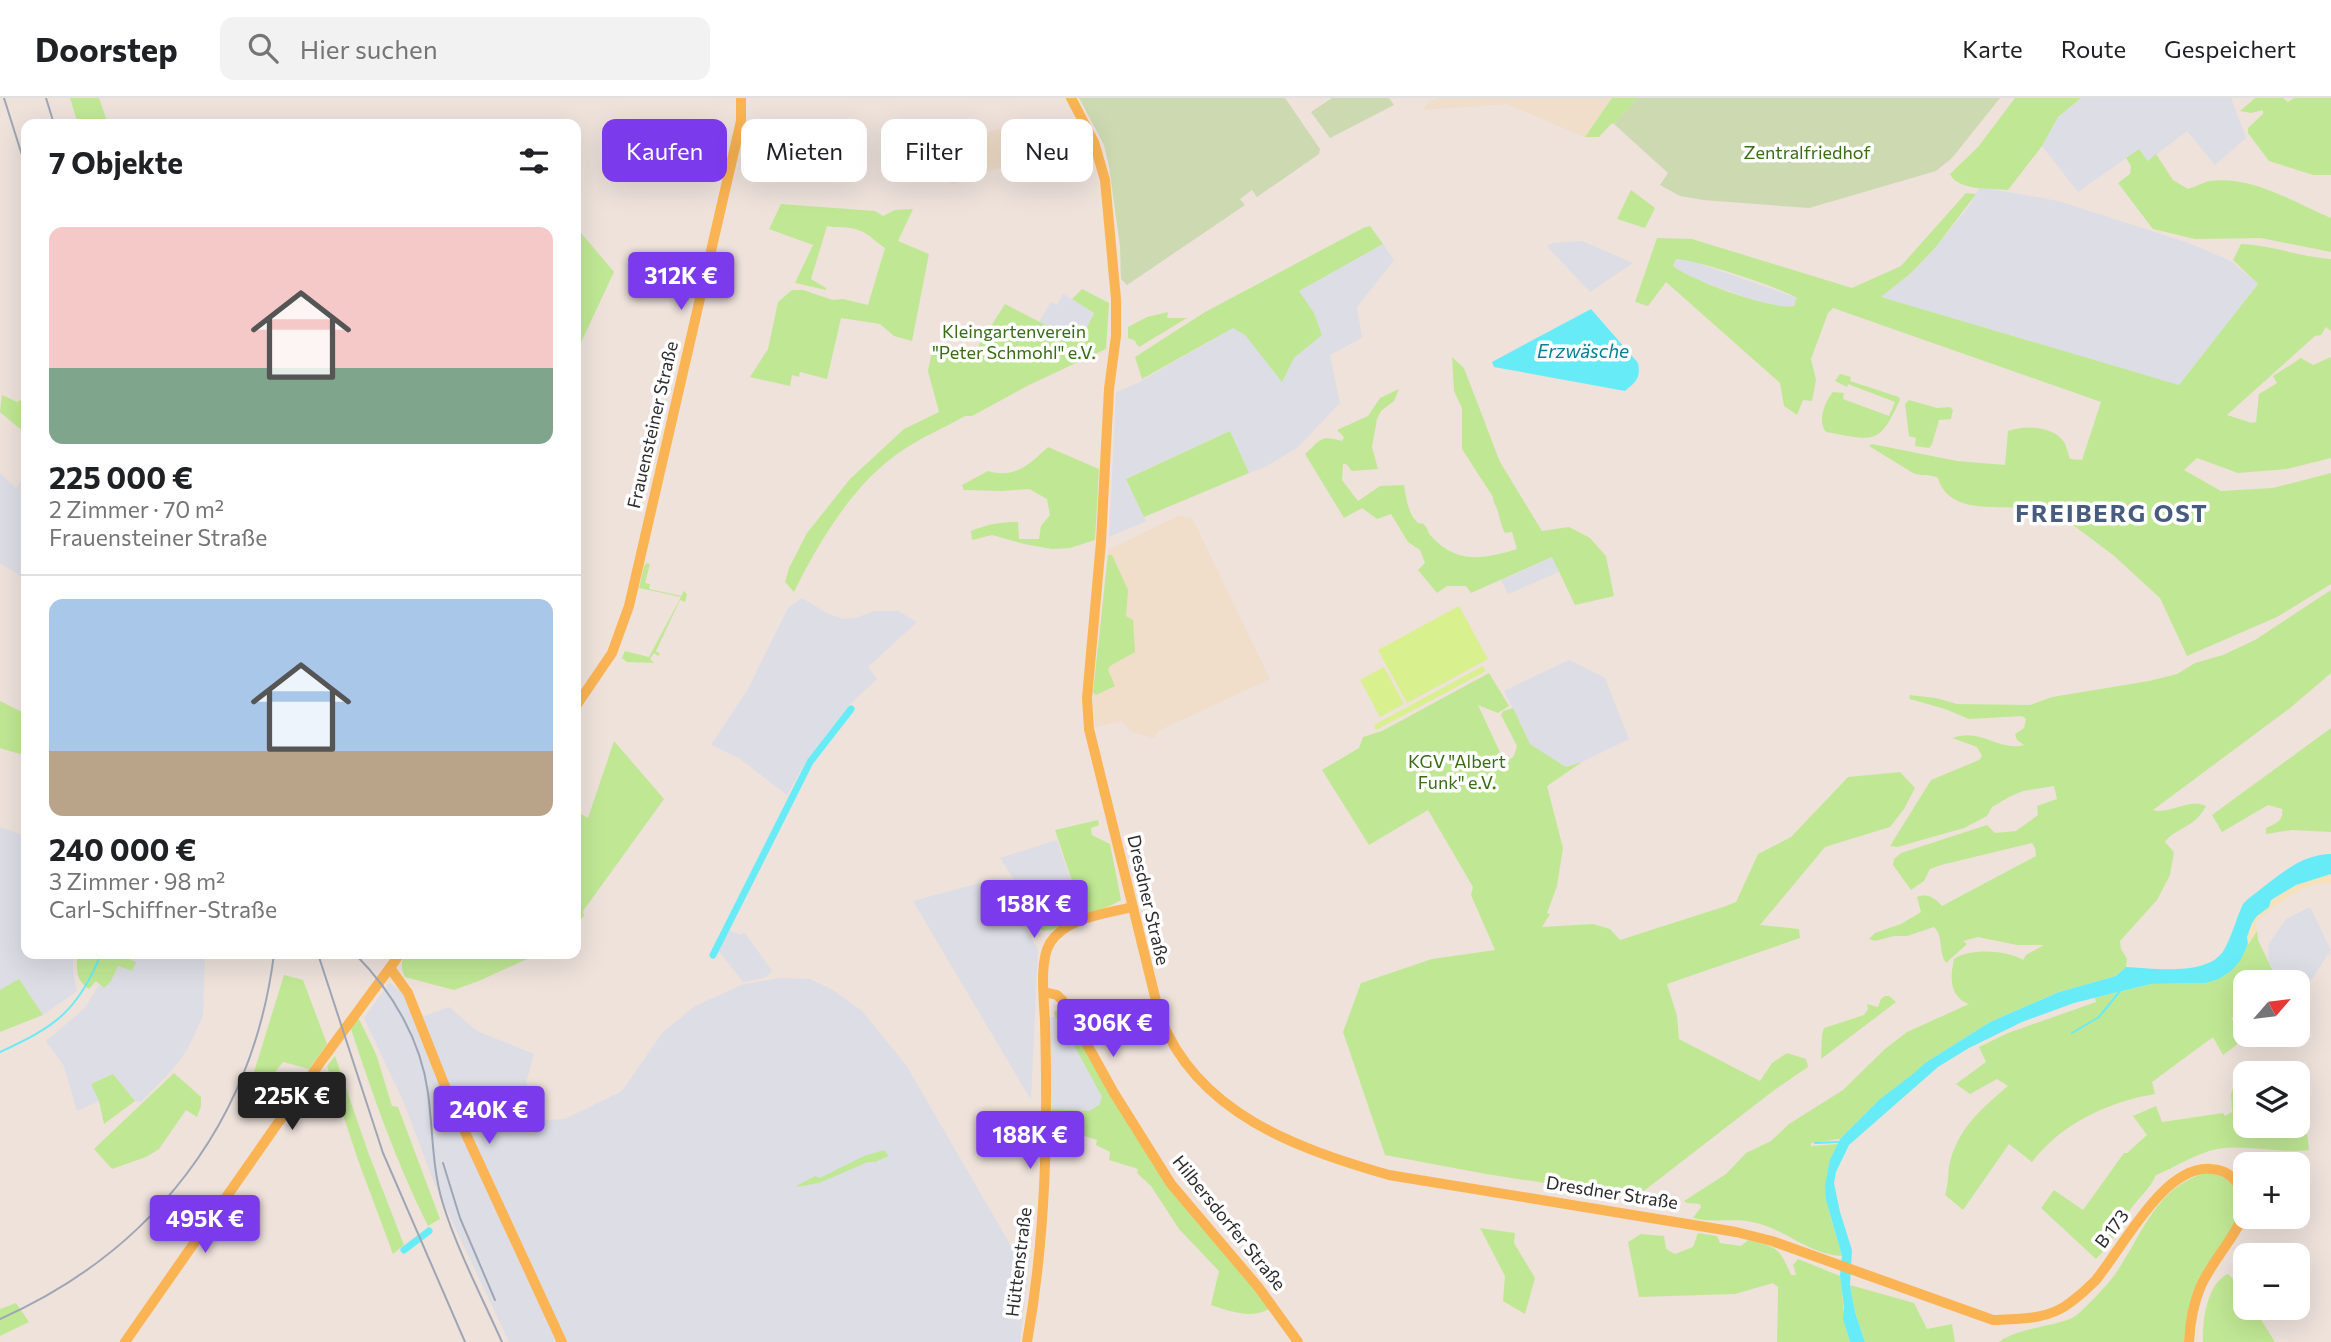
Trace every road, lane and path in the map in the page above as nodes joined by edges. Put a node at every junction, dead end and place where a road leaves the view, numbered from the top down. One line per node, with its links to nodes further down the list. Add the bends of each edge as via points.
1 (741, 98): 3 (main road, Frauensteiner Straße, via 741,121 629,607 612,653)
2 (1072, 98): 4 (main road, Dresdner Straße / B 173, via 1094,142 1105,180 1116,299 1087,698 1089,729)
3 (581, 699)
4 (1132, 907): 7 (main road, Hüttenstraße, via 1062,929 1046,951); 10 (main road, Dresdner Straße / B 173, via 1151,988 1172,1047 1212,1093 1258,1126 1338,1160 1389,1175 1736,1232)
5 (396, 959): 6 (main road)
6 (390, 968): 11 (main road); 12 (main road, via 408,993 450,1100)
7 (1044, 997): 13 (main road, Hüttenstraße, via 1045,1184); 14 (main road, Hilbersdorfer Straße, via 1057,995 1063,1001 1171,1184 1251,1277)
8 (2233, 1177): 10 (main road, B 173 / B 173, via 2220,1170 2193,1170 2161,1193 2094,1282 2070,1303 2028,1319)
9 (2238, 1229): 15 (main road, via 2201,1286)
10 (1993, 1320)
11 (125, 1342)
12 (562, 1342)
13 (1027, 1342)
14 (1298, 1342)
15 (2189, 1342)

